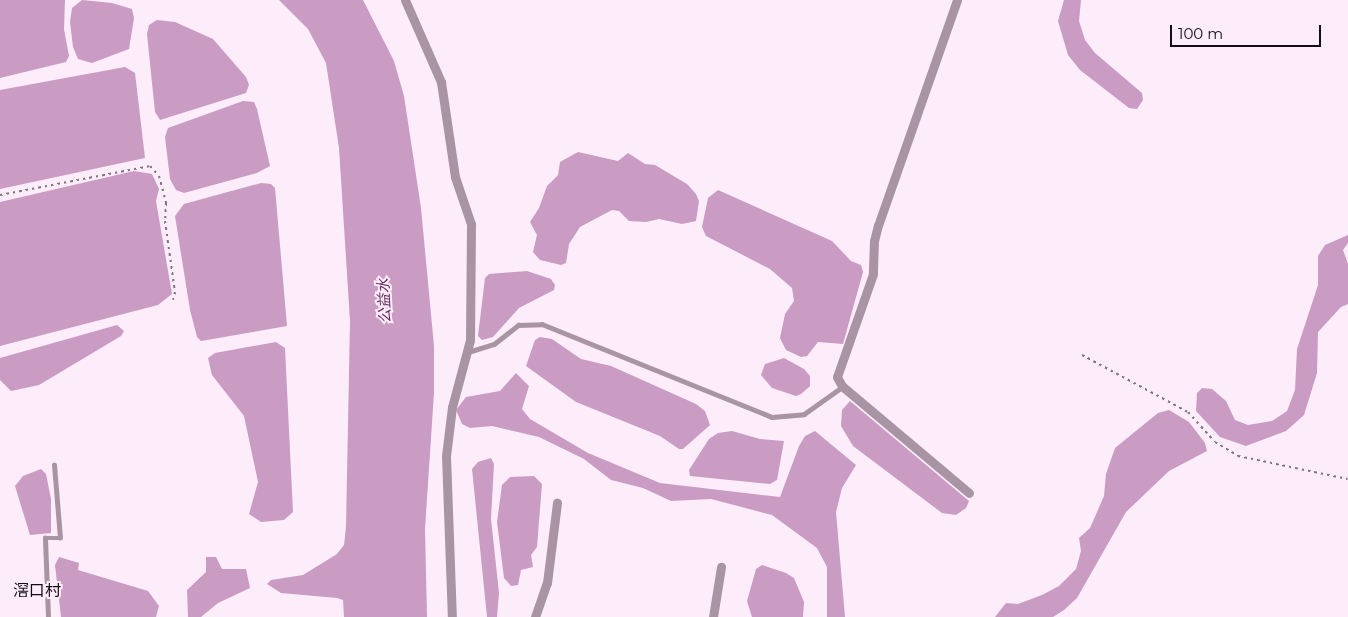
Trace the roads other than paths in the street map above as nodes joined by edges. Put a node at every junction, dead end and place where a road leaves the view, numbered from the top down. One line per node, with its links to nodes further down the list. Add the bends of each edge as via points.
1 (405, 0): 3 (street, via 441,82 455,177 471,224)
2 (958, 0): 4 (street, via 878,225 873,274 837,373)
3 (468, 352): 4 (lane, via 494,344 518,325 542,324 772,416 804,414); 10 (street, via 452,407 446,456)
4 (842, 387): 6 (street)
5 (54, 465): 9 (lane, via 60,538 45,538)
6 (969, 493)
7 (557, 503): 11 (street, via 547,583)
8 (721, 567): 12 (street)
9 (48, 617)
10 (452, 617)
11 (535, 617)
12 (713, 617)

